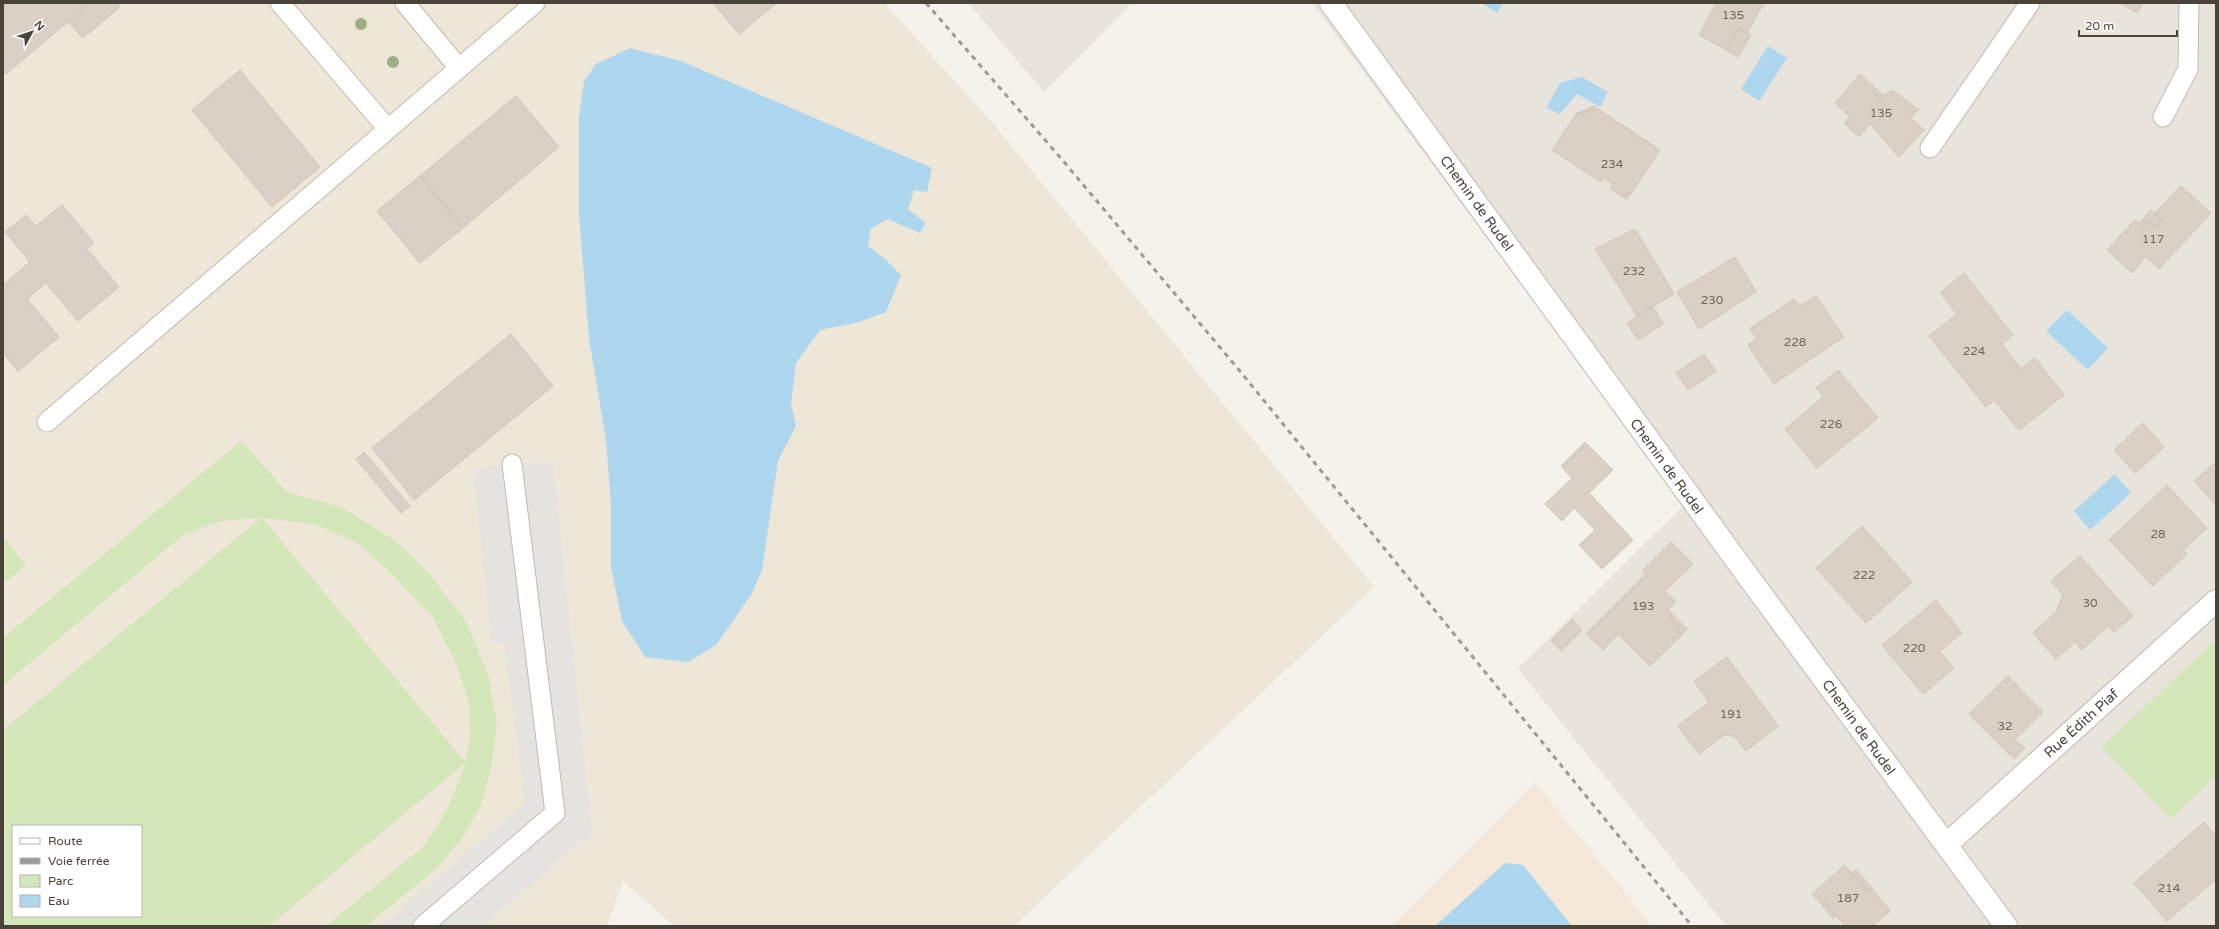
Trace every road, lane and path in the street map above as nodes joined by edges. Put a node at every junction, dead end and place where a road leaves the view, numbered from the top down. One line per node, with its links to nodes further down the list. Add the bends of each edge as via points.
1 (280, 3): 9 (lane)
2 (405, 3): 7 (lane)
3 (535, 3): 7 (lane)
4 (1331, 3): 14 (street, Chemin de Rudel)
5 (2030, 3): 10 (lane)
6 (2189, 3): 8 (lane, via 2188,69)
7 (459, 68): 9 (lane)
8 (2163, 117)
9 (388, 129): 11 (lane)
10 (1930, 148)
11 (47, 422)
12 (512, 464): 15 (lane, via 555,813)
13 (2216, 601): 14 (street, Rue Édith Piaf)
14 (1946, 846): 16 (street, Chemin de Rudel)
15 (423, 926)
16 (2006, 926)

